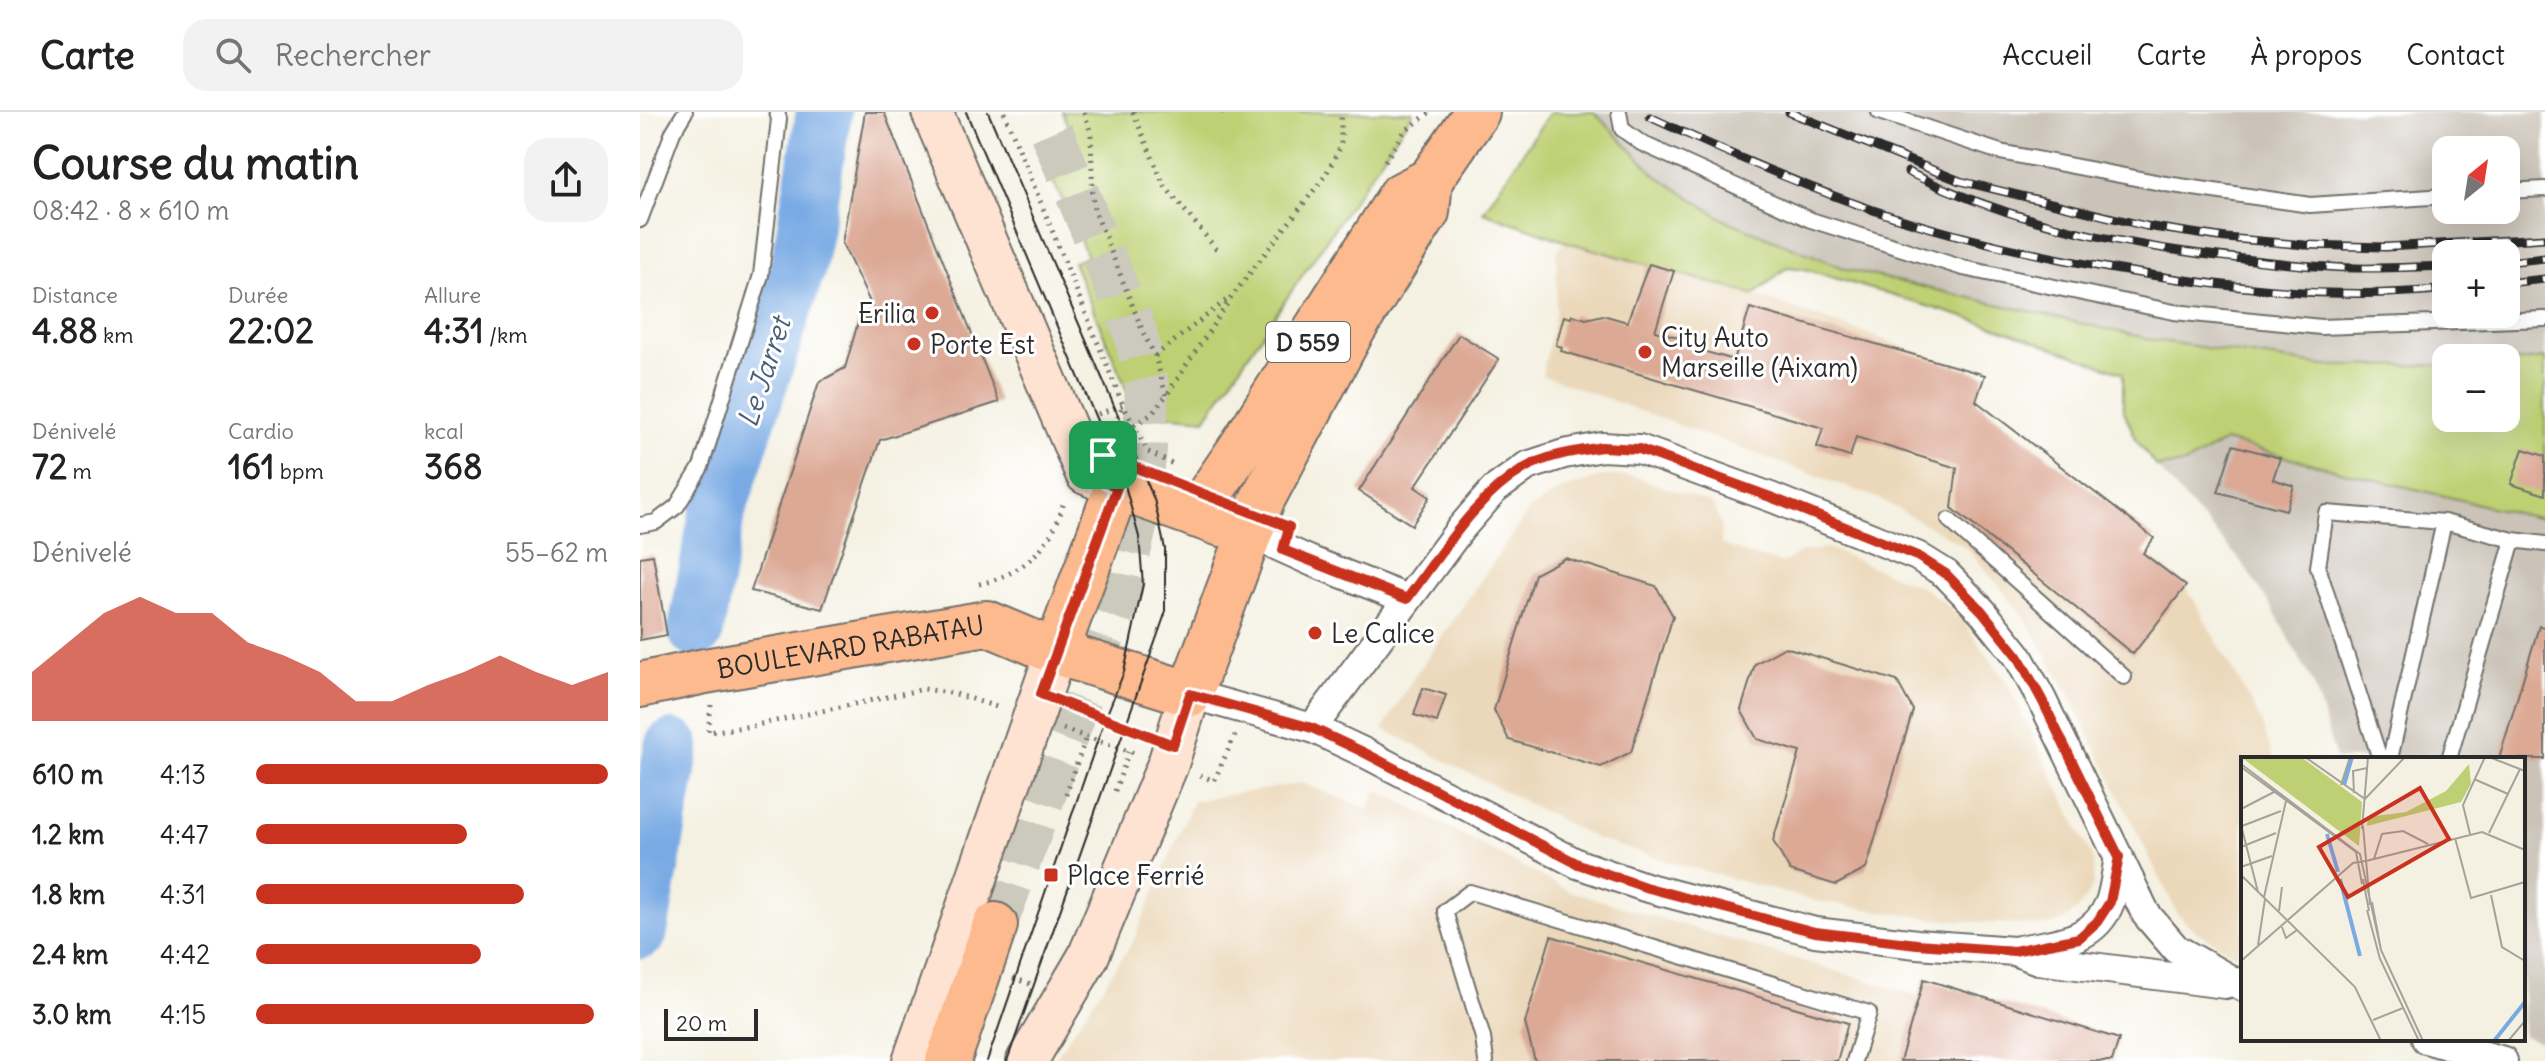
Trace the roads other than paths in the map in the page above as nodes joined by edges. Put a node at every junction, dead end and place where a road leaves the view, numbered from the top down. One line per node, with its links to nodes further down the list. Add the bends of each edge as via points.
1 (685, 112): 11 (lane)
2 (777, 112): 17 (lane, via 761,275 701,467 677,506 656,522)
3 (932, 112): 13 (main road, via 1086,474)
4 (1477, 112): 7 (main road, D 559)
5 (1619, 112): 12 (lane, via 1622,129 1641,143 1811,220 1963,268 2174,312 2321,327)
6 (1879, 112): 10 (lane, via 2000,152 2166,184 2310,205)
7 (1430, 180): 14 (main road, D 559, via 1401,195); 18 (main road, D 559, via 1427,212 1352,331 1262,500)
8 (2545, 189): 9 (lane)
9 (2520, 190)
10 (2432, 197)
11 (640, 220)
12 (2545, 319)
13 (1106, 482): 14 (main road); 22 (main road)
14 (1195, 515): 18 (main road)
15 (1949, 520): 23 (lane)
16 (2444, 522): 19 (lane); 27 (lane, via 2326,513 2318,567); 28 (lane)
17 (640, 525)
18 (1249, 536): 21 (street); 25 (main road, D 559)
19 (2513, 540): 20 (lane); 29 (lane)
20 (2545, 544)
21 (1407, 599): 26 (street); 30 (street, via 1494,490 1527,466 1564,454 1602,447 1639,449 1758,492 1917,556 1946,574 2018,656)
22 (1056, 652): 24 (main road, BOULEVARD RABATAU, via 987,623); 25 (main road, BOULEVARD RABATAU); 35 (main road)
23 (2124, 677)
24 (673, 678)
25 (1190, 694): 26 (street); 37 (main road, via 1159,751 1168,764 1088,957)
26 (1312, 728): 32 (street, via 1578,864 1645,887 1815,932)
27 (2379, 757)
28 (2390, 757)
29 (2450, 757)
30 (2119, 857): 32 (street, via 2110,902 2097,922 2079,938); 33 (street, via 2146,914 2176,949)
31 (995, 925): 36 (main road)
32 (2014, 951): 33 (street, via 2038,960)
33 (2240, 986)
34 (2433, 1041): 40 (street)
35 (913, 1061)
36 (948, 1061)
37 (1027, 1061)
38 (1486, 1061): 39 (lane, via 1445,911 1470,892 1869,1013)
39 (1854, 1061)
40 (2503, 1061)

